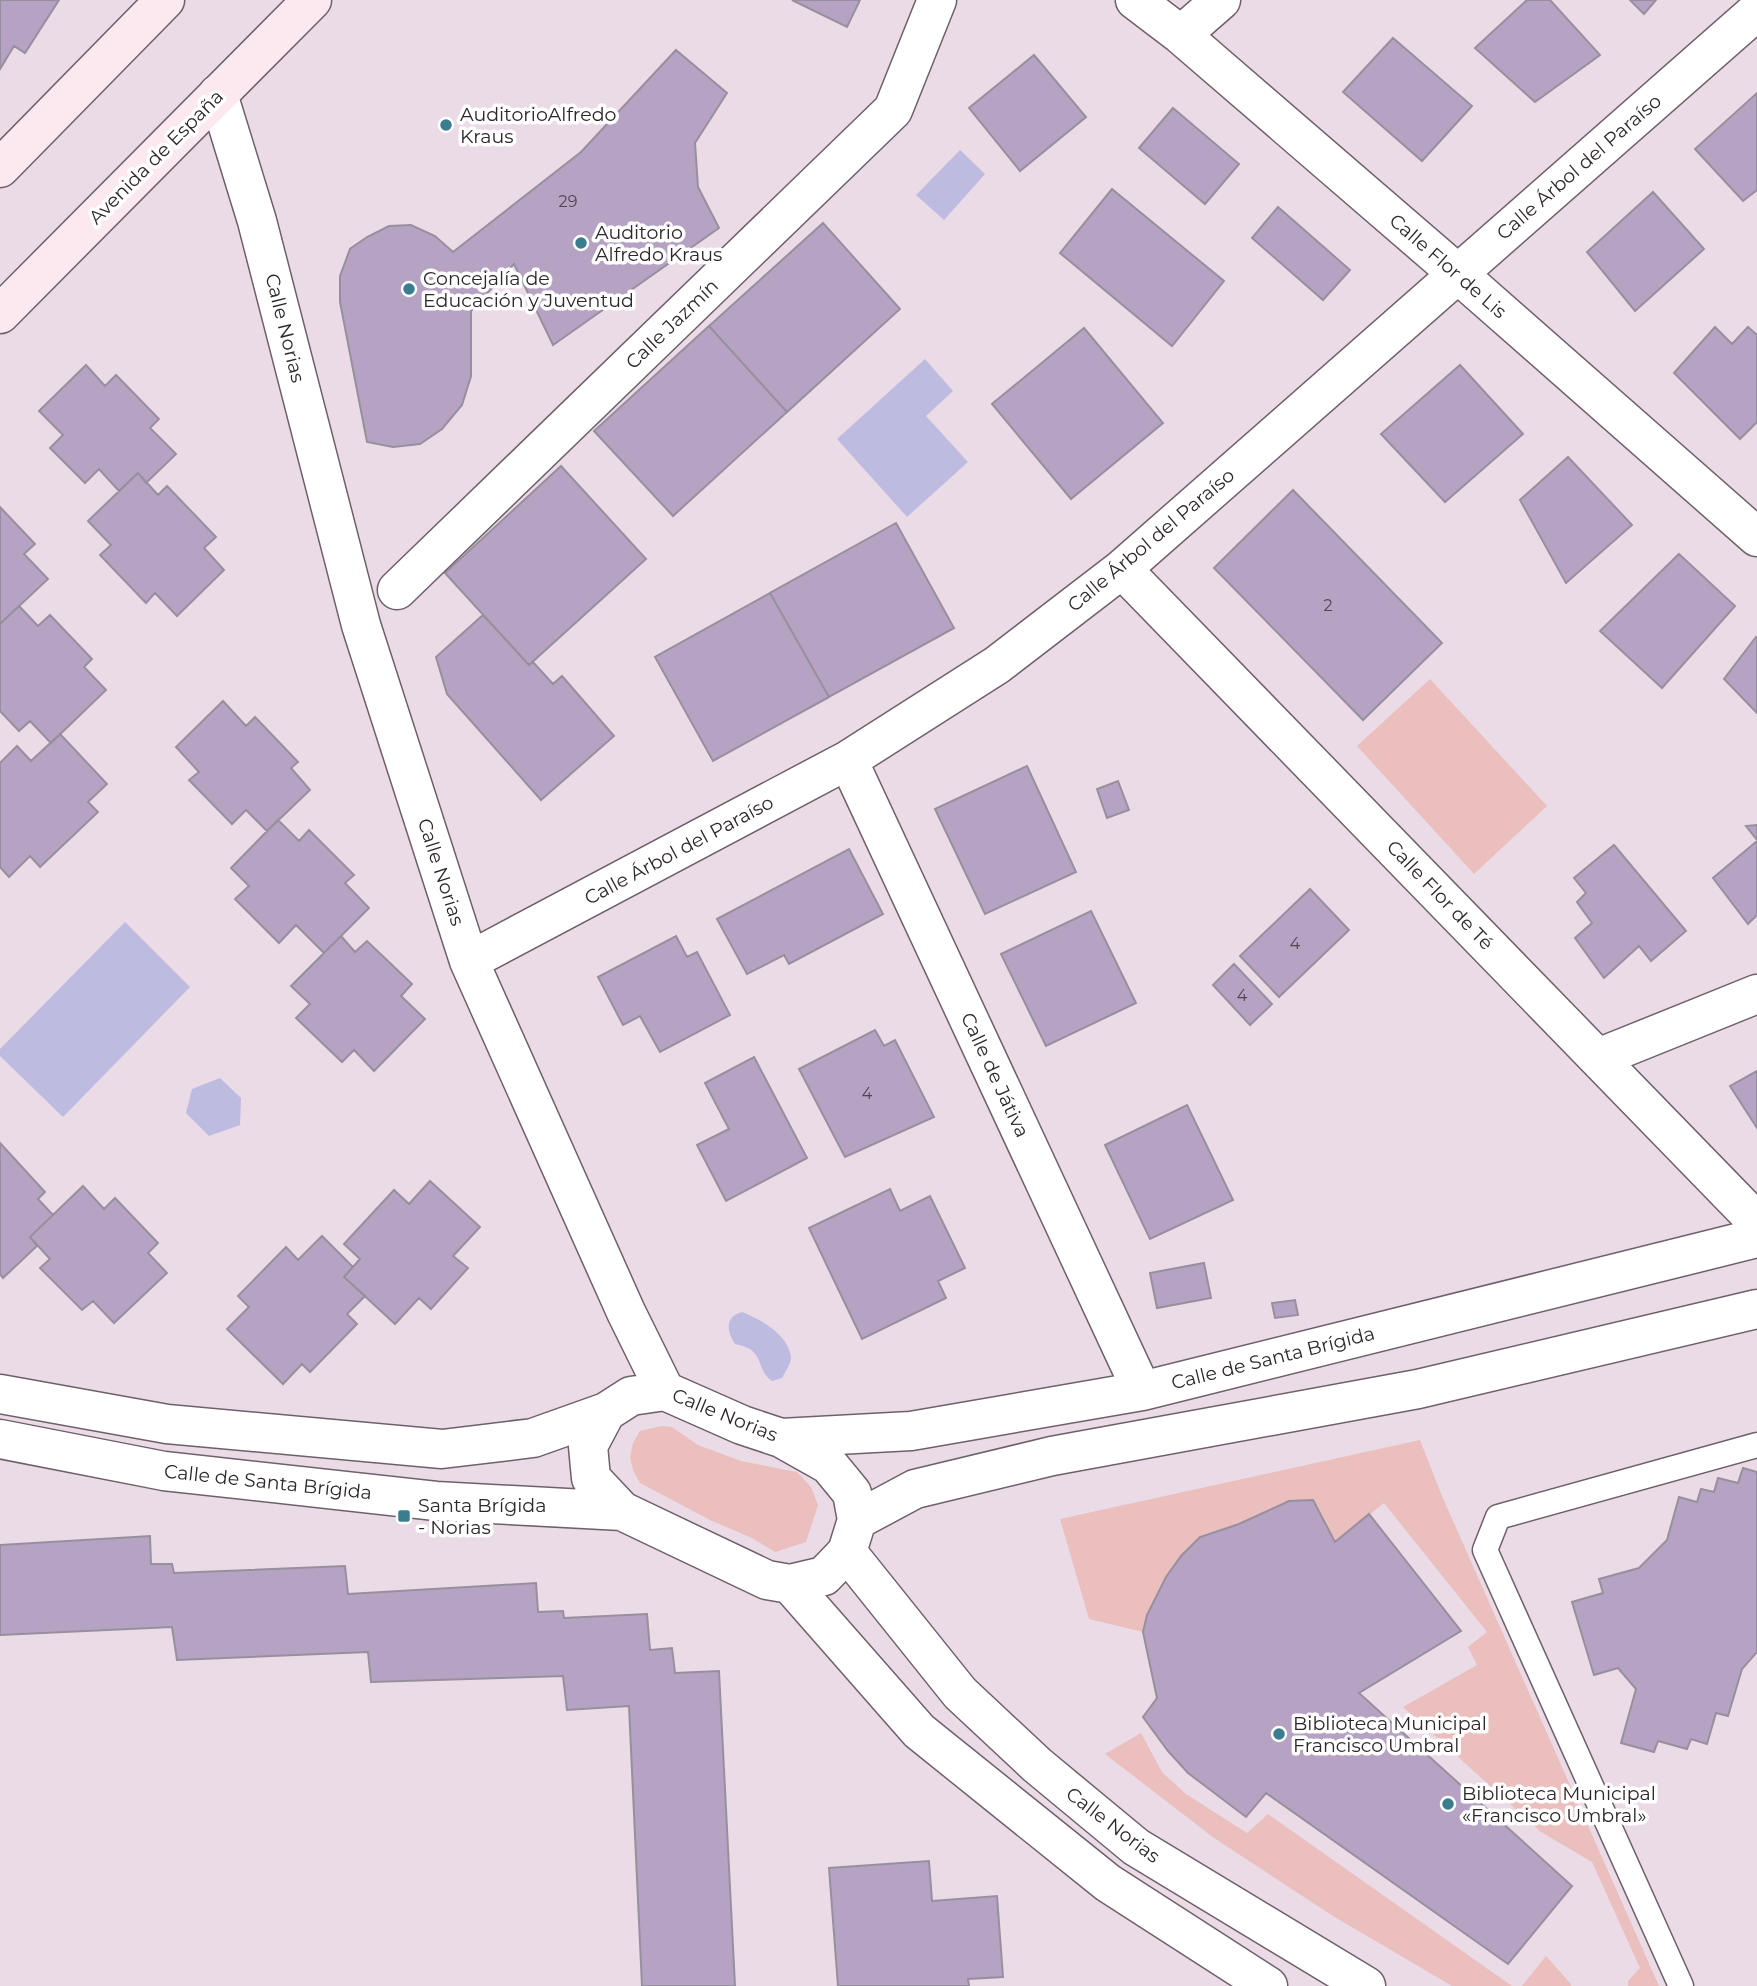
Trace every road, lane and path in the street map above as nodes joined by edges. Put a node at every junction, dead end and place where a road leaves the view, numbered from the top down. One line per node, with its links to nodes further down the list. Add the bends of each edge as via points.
1 (166, 0): 9 (street)
2 (312, 0): 8 (street, Avenida de España)
3 (937, 0): 14 (street, Calle Jazmín, via 893,110)
4 (1135, 0): 7 (street, Calle Flor de Lis)
5 (1221, 0): 7 (street)
6 (1757, 11): 10 (street, Calle Árbol del Paraíso)
7 (1181, 35): 10 (street, Calle Flor de Lis)
8 (218, 94): 11 (street, Avenida de España); 16 (street, Calle Norias, via 257,221 361,625)
9 (0, 168)
10 (1458, 274): 12 (street, Calle Flor de Lis); 13 (street, Calle Árbol del Paraíso)
11 (0, 314)
12 (1757, 537)
13 (1122, 569): 15 (street, Calle Árbol del Paraíso, via 997,665); 18 (street, Calle Flor de Té)
14 (397, 590)
15 (848, 760): 16 (street, Calle Árbol del Paraíso); 23 (street, Calle de Játiva)
16 (469, 961): 22 (street, Calle Norias)
17 (1757, 994): 18 (street)
18 (1598, 1058): 19 (street, Calle Flor de Té)
19 (1757, 1222)
20 (1757, 1238): 23 (street, Calle de Santa Brígida)
21 (1757, 1309): 30 (street, via 1418,1389 1052,1456 915,1489)
22 (665, 1391): 25 (street, via 631,1396); 26 (street, Calle Norias)
23 (1142, 1391): 26 (street, Calle de Santa Brígida, via 911,1431)
24 (0, 1394): 25 (street, via 167,1424 442,1448 533,1438)
25 (606, 1412): 29 (street, via 588,1446 591,1478)
26 (781, 1438): 30 (street, Calle Norias, via 829,1465 852,1493)
27 (0, 1439): 29 (street, Calle de Santa Brígida, via 164,1471 436,1501)
28 (1757, 1445): 34 (lane, via 1498,1517 1485,1550)
29 (622, 1511): 31 (street, via 767,1580)
30 (852, 1536): 31 (street, via 824,1576); 33 (street, Calle Norias, via 960,1693 1037,1765 1136,1847)
31 (790, 1584): 32 (street, via 919,1731 1108,1883)
32 (1268, 1986)
33 (1366, 1986)
34 (1681, 1986)

